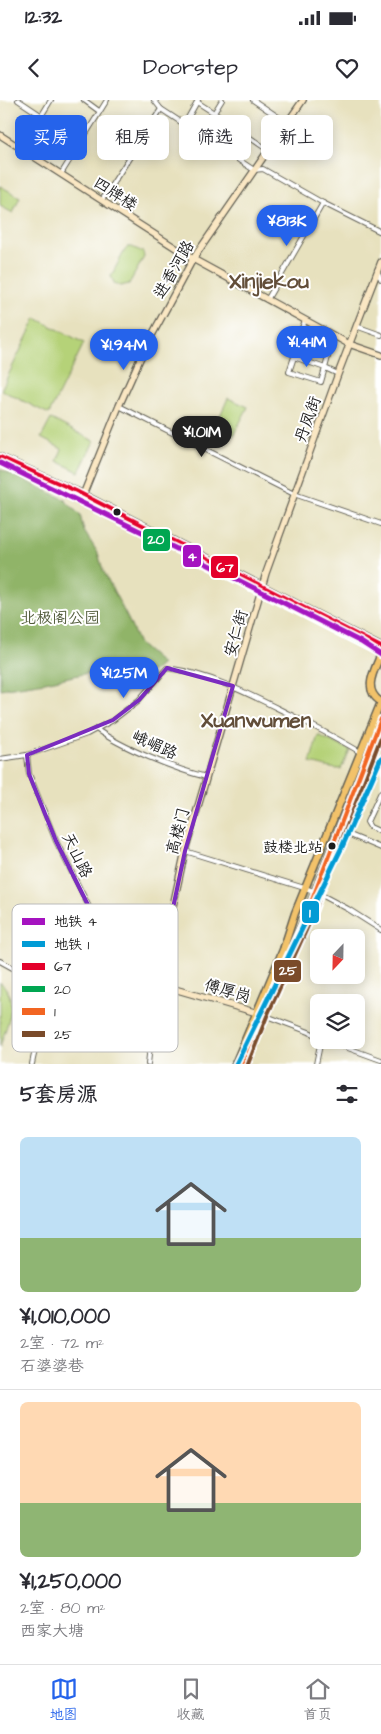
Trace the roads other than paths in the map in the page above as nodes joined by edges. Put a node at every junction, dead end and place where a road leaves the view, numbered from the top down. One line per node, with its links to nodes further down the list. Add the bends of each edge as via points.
1 (18, 100): 13 (street)
2 (52, 100): 14 (street)
3 (84, 100): 11 (street)
4 (107, 100): 11 (street)
5 (154, 100): 10 (street)
6 (222, 100): 12 (street)
7 (253, 100): 16 (street)
8 (303, 100): 17 (street, 进香河路)
9 (197, 101): 12 (street); 15 (street)
10 (161, 109): 18 (street); 27 (street)
11 (99, 111): 26 (street)
12 (214, 113): 21 (street)
13 (40, 115)
14 (42, 115)
15 (189, 115)
16 (275, 115)
17 (293, 115)
18 (179, 122)
19 (0, 134): 20 (street, 四牌楼)
20 (15, 144)
21 (261, 145)
22 (39, 160): 26 (street, 四牌楼)
23 (238, 160): 25 (street)
24 (261, 160): 25 (street, 进香河路)
25 (254, 170): 28 (street, via 262,168); 30 (street, 进香河路)
26 (61, 174): 27 (street, 四牌楼)
27 (102, 200): 30 (street, 四牌楼)
28 (323, 204): 29 (street); 34 (street)
29 (381, 232)
30 (193, 258): 34 (street, 四牌楼); 44 (street, 进香河路, via 144,350)
31 (381, 262): 32 (street, 丹凤街)
32 (377, 269): 33 (street); 36 (street, 丹凤街)
33 (381, 279)
34 (267, 300): 35 (street, 四牌楼)
35 (306, 321): 38 (street, via 296,341); 39 (street, 四牌楼)
36 (356, 326): 37 (street); 39 (street, 丹凤街)
37 (381, 335)
38 (299, 343): 41 (street); 42 (street, via 328,357)
39 (349, 344): 40 (street, 四牌楼); 43 (street, 丹凤街)
40 (381, 355)
41 (294, 357): 42 (street); 42 (street, via 289,372 321,382)
42 (325, 368): 43 (street)
43 (338, 374): 46 (street, 丹凤街)
44 (119, 406): 46 (street); 47 (street, 进香河路)
45 (0, 457): 47 (main road)
46 (294, 494): 48 (street); 49 (street, 丹凤街)
47 (83, 495): 49 (main road)
48 (381, 524)
49 (262, 587): 50 (main road); 52 (street, 安仁街)
50 (381, 647)
51 (381, 654): 53 (main road, via 370,685 373,696)
52 (233, 686): 55 (street, via 192,671 167,668 139,700 113,720); 56 (street); 59 (street, 高楼门)
53 (381, 702): 56 (main road)
54 (381, 720): 61 (main road)
55 (96, 728): 57 (street); 59 (street, 峨嵋路, via 151,758)
56 (360, 752): 65 (main road)
57 (27, 755): 58 (street); 67 (street, 天山路, via 29,774 56,841)
58 (0, 759)
59 (206, 777): 64 (street, 高楼门)
60 (381, 792): 62 (street, via 367,822)
61 (338, 830): 63 (street); 66 (main road)
62 (381, 832)
63 (381, 848)
64 (185, 851): 65 (street); 68 (street, 高楼门)
65 (306, 888): 66 (street); 70 (main road)
66 (314, 891): 69 (street); 74 (main road, via 307,913)
67 (88, 904)
68 (174, 904)
69 (381, 930)
70 (284, 947): 74 (main road); 74 (main road, via 306,898)
71 (0, 961): 72 (street)
72 (12, 968)
73 (178, 990): 74 (street, 傅厚岗)
74 (259, 1013): 75 (street, 傅厚岗); 79 (main road); 80 (main road)
75 (310, 1033)
76 (318, 1049): 81 (street)
77 (351, 1049): 78 (street)
78 (381, 1060)
79 (235, 1064)
80 (241, 1064)
81 (316, 1064)

